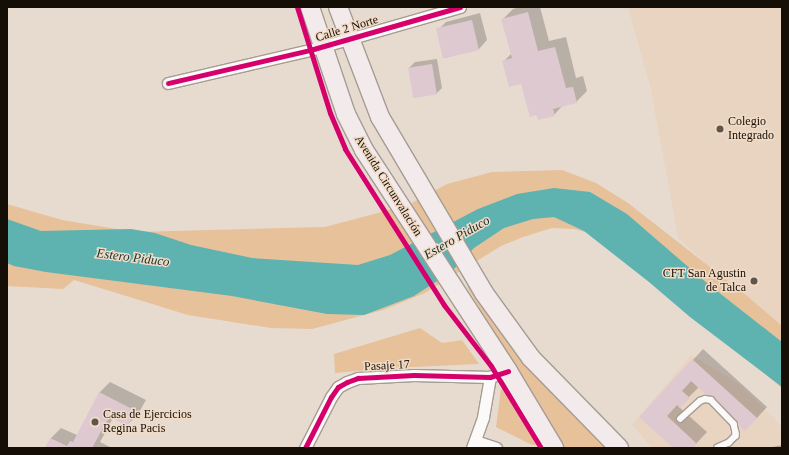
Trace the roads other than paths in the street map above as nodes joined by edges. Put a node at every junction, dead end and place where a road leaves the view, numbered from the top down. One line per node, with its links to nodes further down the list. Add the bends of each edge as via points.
1 (310, 7): 5 (main road, Avenida Circunvalación)
2 (338, 7): 4 (main road)
3 (460, 7): 4 (street, Calle 2 Norte)
4 (349, 38): 5 (street, Calle 2 Norte); 14 (main road, via 380,117 391,138 484,292 531,358)
5 (323, 46): 6 (street, Calle 2 Norte); 7 (main road, Avenida Circunvalación, via 346,114 364,150)
6 (168, 83)
7 (508, 371): 8 (street, Pasaje 17); 13 (main road, Avenida Circunvalación)
8 (490, 378): 10 (street, via 483,417); 11 (street, Pasaje 17, via 414,374 358,378 347,382 338,387 331,398)
9 (680, 419): 15 (lane, via 700,401 711,400 734,424 736,433 729,443)
10 (474, 444): 12 (street)
11 (305, 448)
12 (496, 448)
13 (554, 448)
14 (620, 448)
15 (718, 448)

